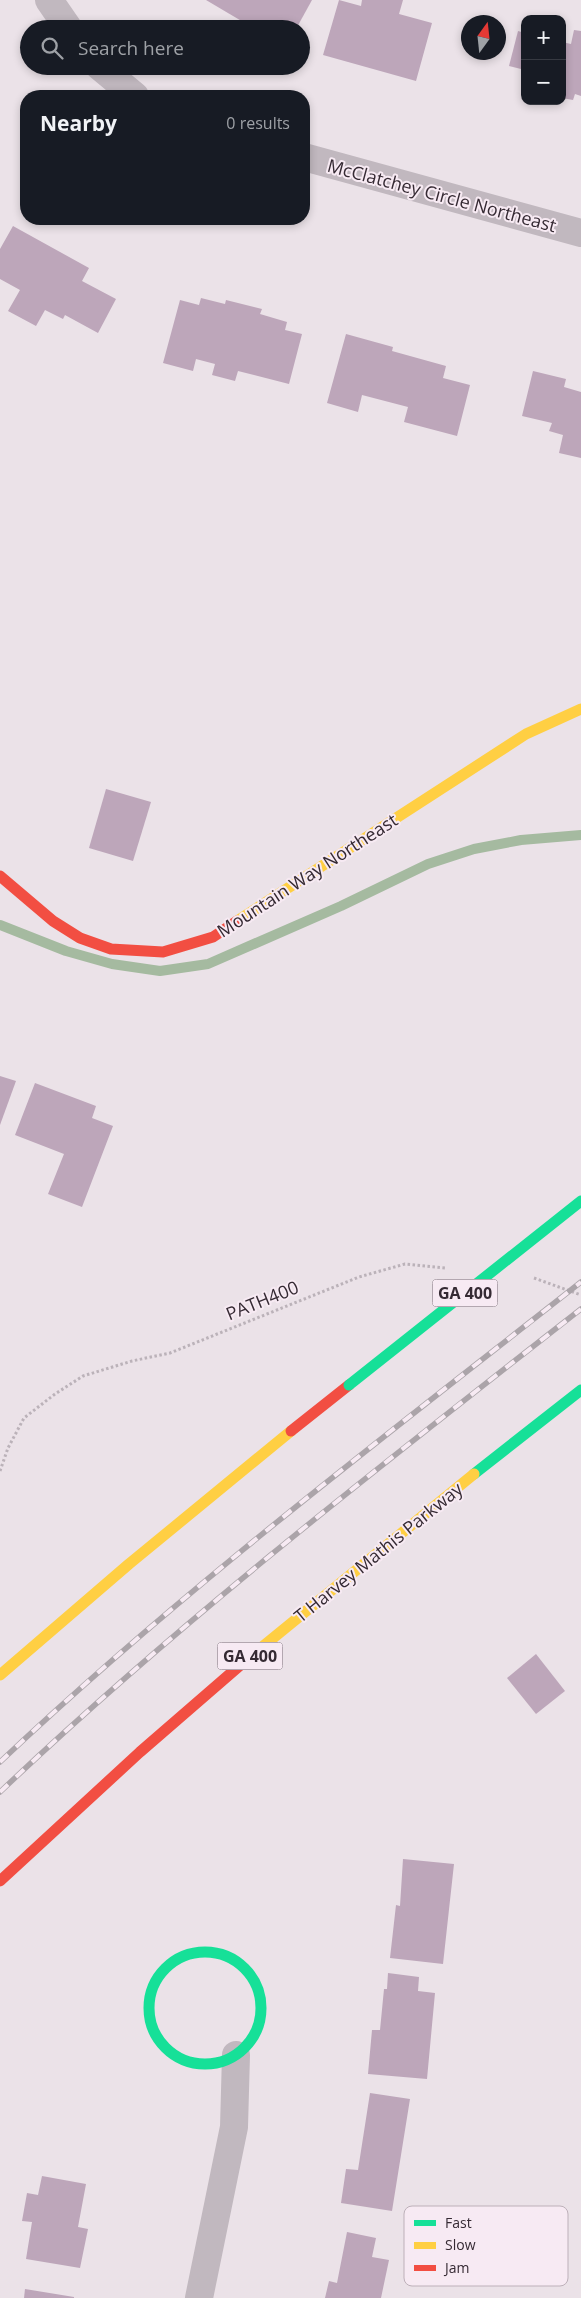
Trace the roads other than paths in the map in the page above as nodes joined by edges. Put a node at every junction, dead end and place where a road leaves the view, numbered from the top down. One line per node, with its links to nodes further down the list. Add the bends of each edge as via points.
1 (49, 0): 2 (street)
2 (63, 20)
3 (110, 75): 4 (street)
4 (128, 90)
5 (310, 159): 6 (street, McClatchey Circle Northeast)
6 (581, 233)
7 (581, 709): 8 (main road, Mountain Way Northeast, via 526,734 213,937 163,952 111,949 88,940 53,921)
8 (0, 876)
9 (581, 1201): 11 (main road, GA 400, bridge, via 206,1498)
10 (581, 1390): 12 (main road, T Harvey Mathis Parkway / GA 400, via 190,1706)
11 (0, 1675)
12 (0, 1880)
13 (236, 2055): 13 (main road, via 258,2026 261,2007 258,1988 248,1972 234,1960 217,1953 198,1952 180,1957 154,1982 149,2000 156,2036 167,2050 183,2060 200,2064 219,2062); 14 (street, via 234,2127)
14 (199, 2298)

